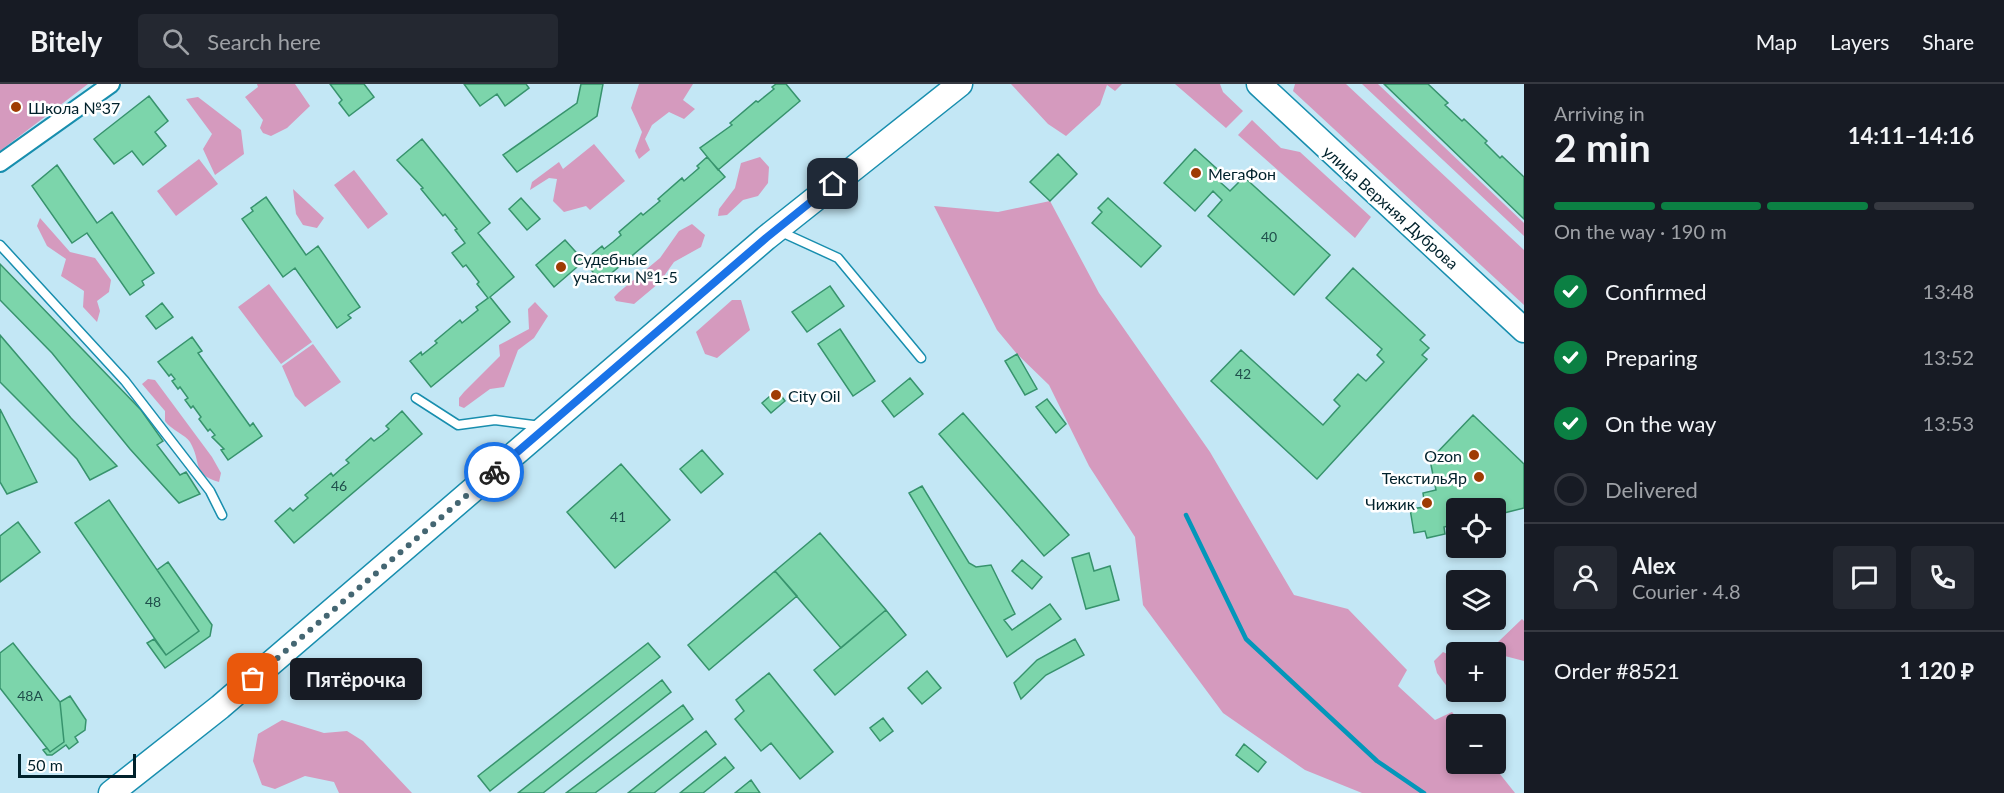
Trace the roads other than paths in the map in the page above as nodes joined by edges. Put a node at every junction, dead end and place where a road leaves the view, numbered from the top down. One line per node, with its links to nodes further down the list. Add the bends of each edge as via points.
1 (111, 84): 4 (street)
2 (960, 84): 5 (street)
3 (1259, 84): 7 (street, улица Верхняя Дуброва)
4 (0, 163)
5 (777, 230): 8 (lane, via 838,258); 10 (street)
6 (0, 245): 11 (lane, via 125,381 210,490)
7 (1524, 330)
8 (921, 358)
9 (416, 398): 10 (lane, via 458,425 495,420)
10 (547, 427): 12 (street, via 220,707)
11 (222, 515)
12 (111, 793)

